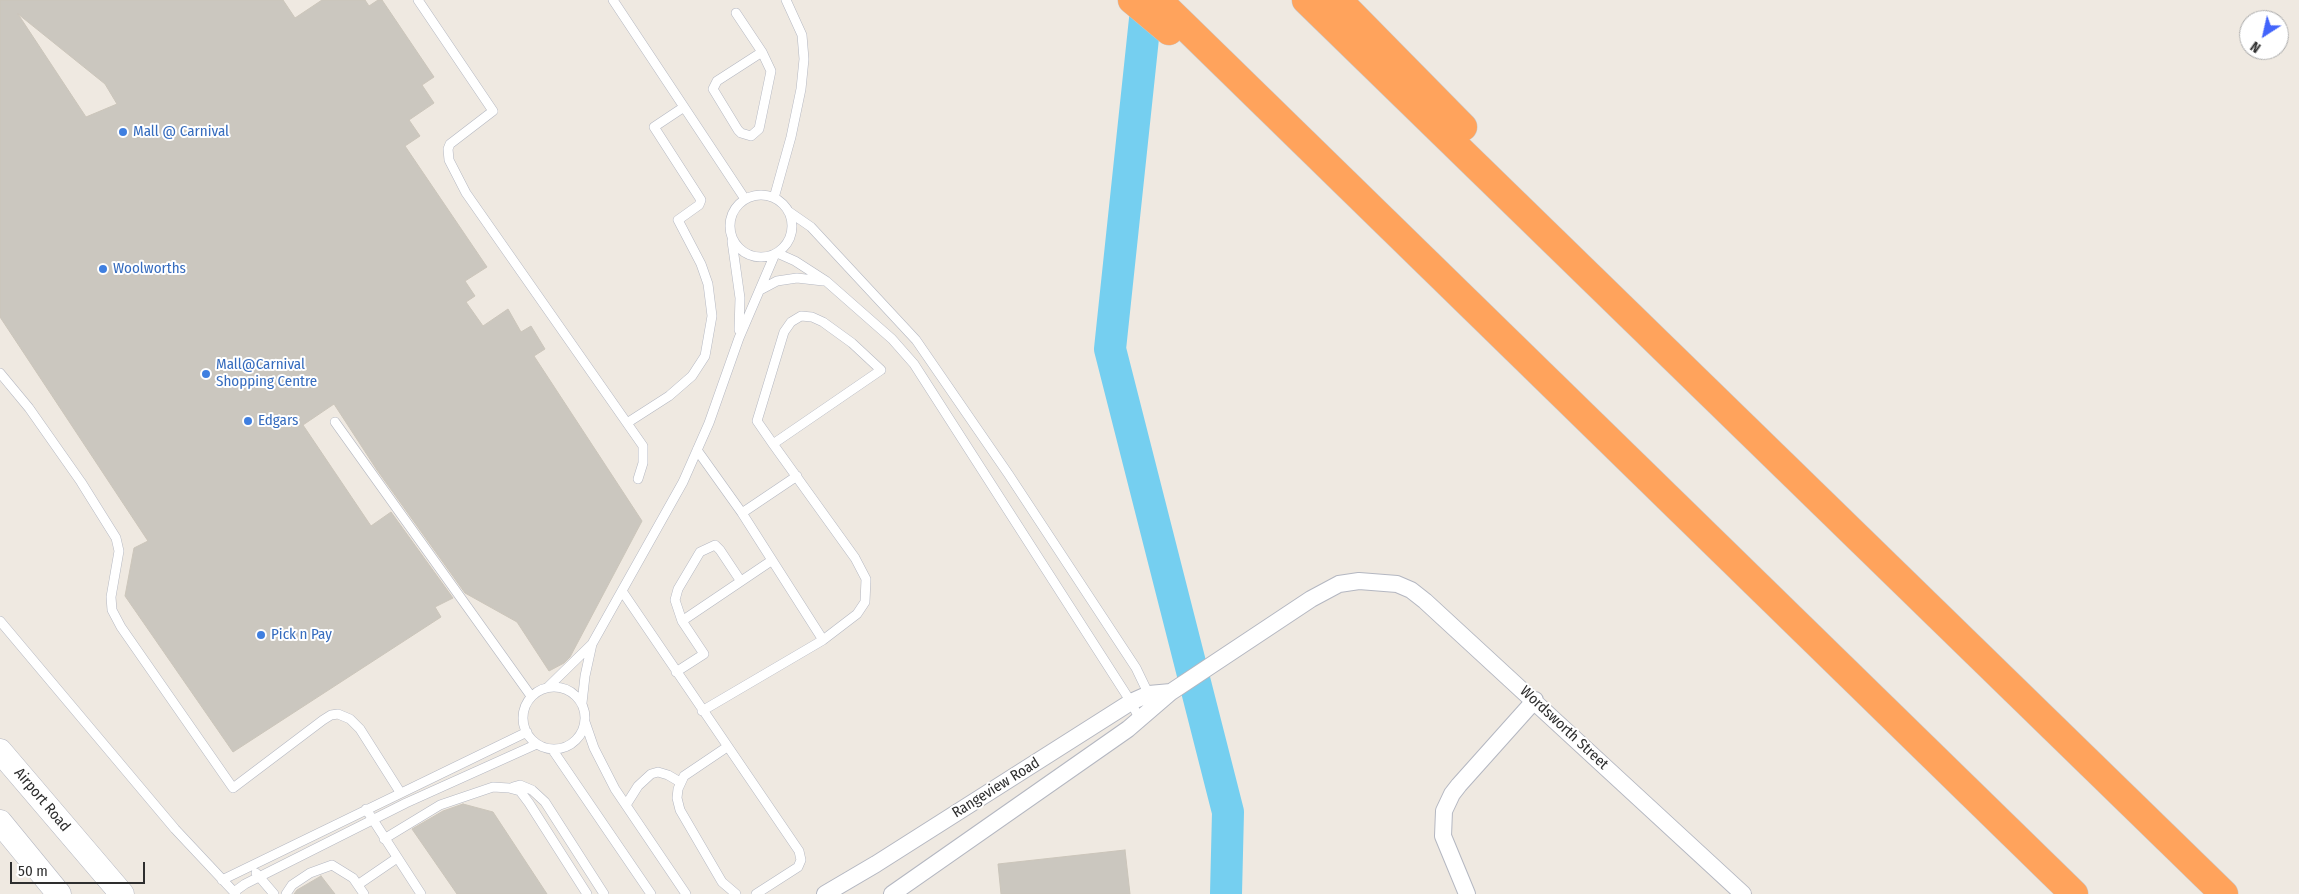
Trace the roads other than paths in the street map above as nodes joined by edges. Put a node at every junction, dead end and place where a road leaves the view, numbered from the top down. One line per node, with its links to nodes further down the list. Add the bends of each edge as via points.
1 (418, 0): 21 (lane, via 493,111 450,144 448,160 466,193)
2 (613, 0): 10 (lane)
3 (786, 0): 11 (lane, via 802,35 804,60 802,89)
4 (1132, 0): 7 (highway)
5 (1306, 0): 36 (highway)
6 (1338, 0): 36 (highway, via 1968,640)
7 (1160, 9): 83 (highway, via 1320,157)
8 (736, 13): 9 (lane)
9 (762, 52): 9 (lane, via 771,73 759,129 751,136 741,134 713,89 717,81)
10 (684, 107): 12 (lane); 21 (lane, via 654,127 700,200 699,205 678,220 702,264 708,284 712,316 705,356 692,376 669,396)
11 (774, 198): 12 (lane, via 764,195); 13 (lane)
12 (745, 199): 14 (lane, via 732,215)
13 (788, 211): 15 (lane, via 792,230 784,247); 40 (lane, via 811,227 916,340 1131,660)
14 (731, 235): 15 (lane, via 739,248 752,256 760,258); 18 (lane, via 740,298)
15 (776, 254): 16 (lane); 17 (lane)
16 (826, 281): 17 (lane, via 797,278 777,281); 41 (lane, via 892,338 914,364)
17 (760, 290): 18 (lane)
18 (739, 338): 23 (lane)
19 (0, 372): 53 (lane, via 30,408 113,532 119,551 111,598 112,610 120,627 234,788 331,715 338,714 350,719 374,749)
20 (335, 422): 38 (lane)
21 (627, 423): 25 (lane, via 643,446)
22 (773, 444): 22 (lane, via 881,370 852,343 812,317 801,316 784,332 757,421); 24 (lane)
23 (697, 450): 26 (lane); 30 (lane, via 683,482)
24 (797, 476): 26 (lane); 33 (lane, via 855,558 866,579 866,596 861,610)
25 (638, 480)
26 (742, 513): 27 (lane)
27 (771, 560): 28 (lane); 33 (lane)
28 (740, 580): 32 (lane); 32 (lane, via 717,547 711,546 700,552 676,593)
29 (1375, 581): 39 (street, Wordsworth Street, via 1411,590); 40 (street, Rangeview Road, via 1348,582 1325,591 1171,692)
30 (622, 592): 34 (lane); 35 (lane)
31 (0, 621): 63 (lane)
32 (682, 621): 35 (lane, via 704,654)
33 (823, 640): 43 (lane)
34 (592, 644): 37 (lane); 42 (lane)
35 (676, 672): 43 (lane)
36 (1998, 675): 84 (highway)
37 (548, 687): 38 (lane); 42 (lane, via 567,690)
38 (532, 696): 46 (lane, via 524,714)
39 (1535, 700): 81 (street, via 1459,785 1444,811 1443,836); 82 (street, Wordsworth Street)
40 (1152, 701): 41 (street, Rangeview Road); 44 (street, Rangeview Road)
41 (1131, 702): 44 (lane); 79 (street, Rangeview Road)
42 (582, 703): 45 (lane)
43 (702, 711): 48 (lane)
44 (1140, 720): 80 (street, Rangeview Road)
45 (585, 722): 49 (lane, via 583,731 570,745); 54 (lane, via 594,748)
46 (527, 732): 47 (lane); 53 (lane)
47 (537, 744): 49 (lane); 56 (lane)
48 (727, 746): 51 (lane, via 687,773); 78 (lane, via 801,855 796,869)
49 (552, 749): 60 (lane)
50 (0, 751): 67 (main road, Airport Road)
51 (680, 782): 54 (lane, via 668,774 651,774 638,786); 77 (lane, via 677,794 680,810 722,882)
52 (509, 788): 58 (lane, via 493,787 440,805); 72 (lane, via 520,791); 73 (lane, via 520,785 532,790 545,802)
53 (400, 792): 55 (lane)
54 (626, 805): 76 (lane)
55 (366, 809): 56 (lane); 61 (lane)
56 (373, 821): 58 (lane); 62 (lane)
57 (0, 822): 66 (main road)
58 (384, 839): 59 (lane)
59 (397, 858): 64 (lane); 71 (lane)
60 (629, 862): 74 (lane); 75 (lane)
61 (251, 866): 62 (lane); 63 (lane)
62 (260, 878): 65 (lane, via 245,884); 68 (lane)
63 (222, 880): 65 (lane)
64 (359, 884): 69 (lane, via 332,864 310,873 292,885); 70 (lane)
65 (235, 893)
66 (59, 894)
67 (122, 894)
68 (274, 894)
69 (286, 894)
70 (364, 894)
71 (421, 894)
72 (587, 894)
73 (604, 894)
74 (643, 894)
75 (651, 894)
76 (686, 894)
77 (736, 894)
78 (756, 894)
79 (825, 894)
80 (892, 894)
81 (1467, 894)
82 (1743, 894)
83 (2074, 894)
84 (2224, 894)

